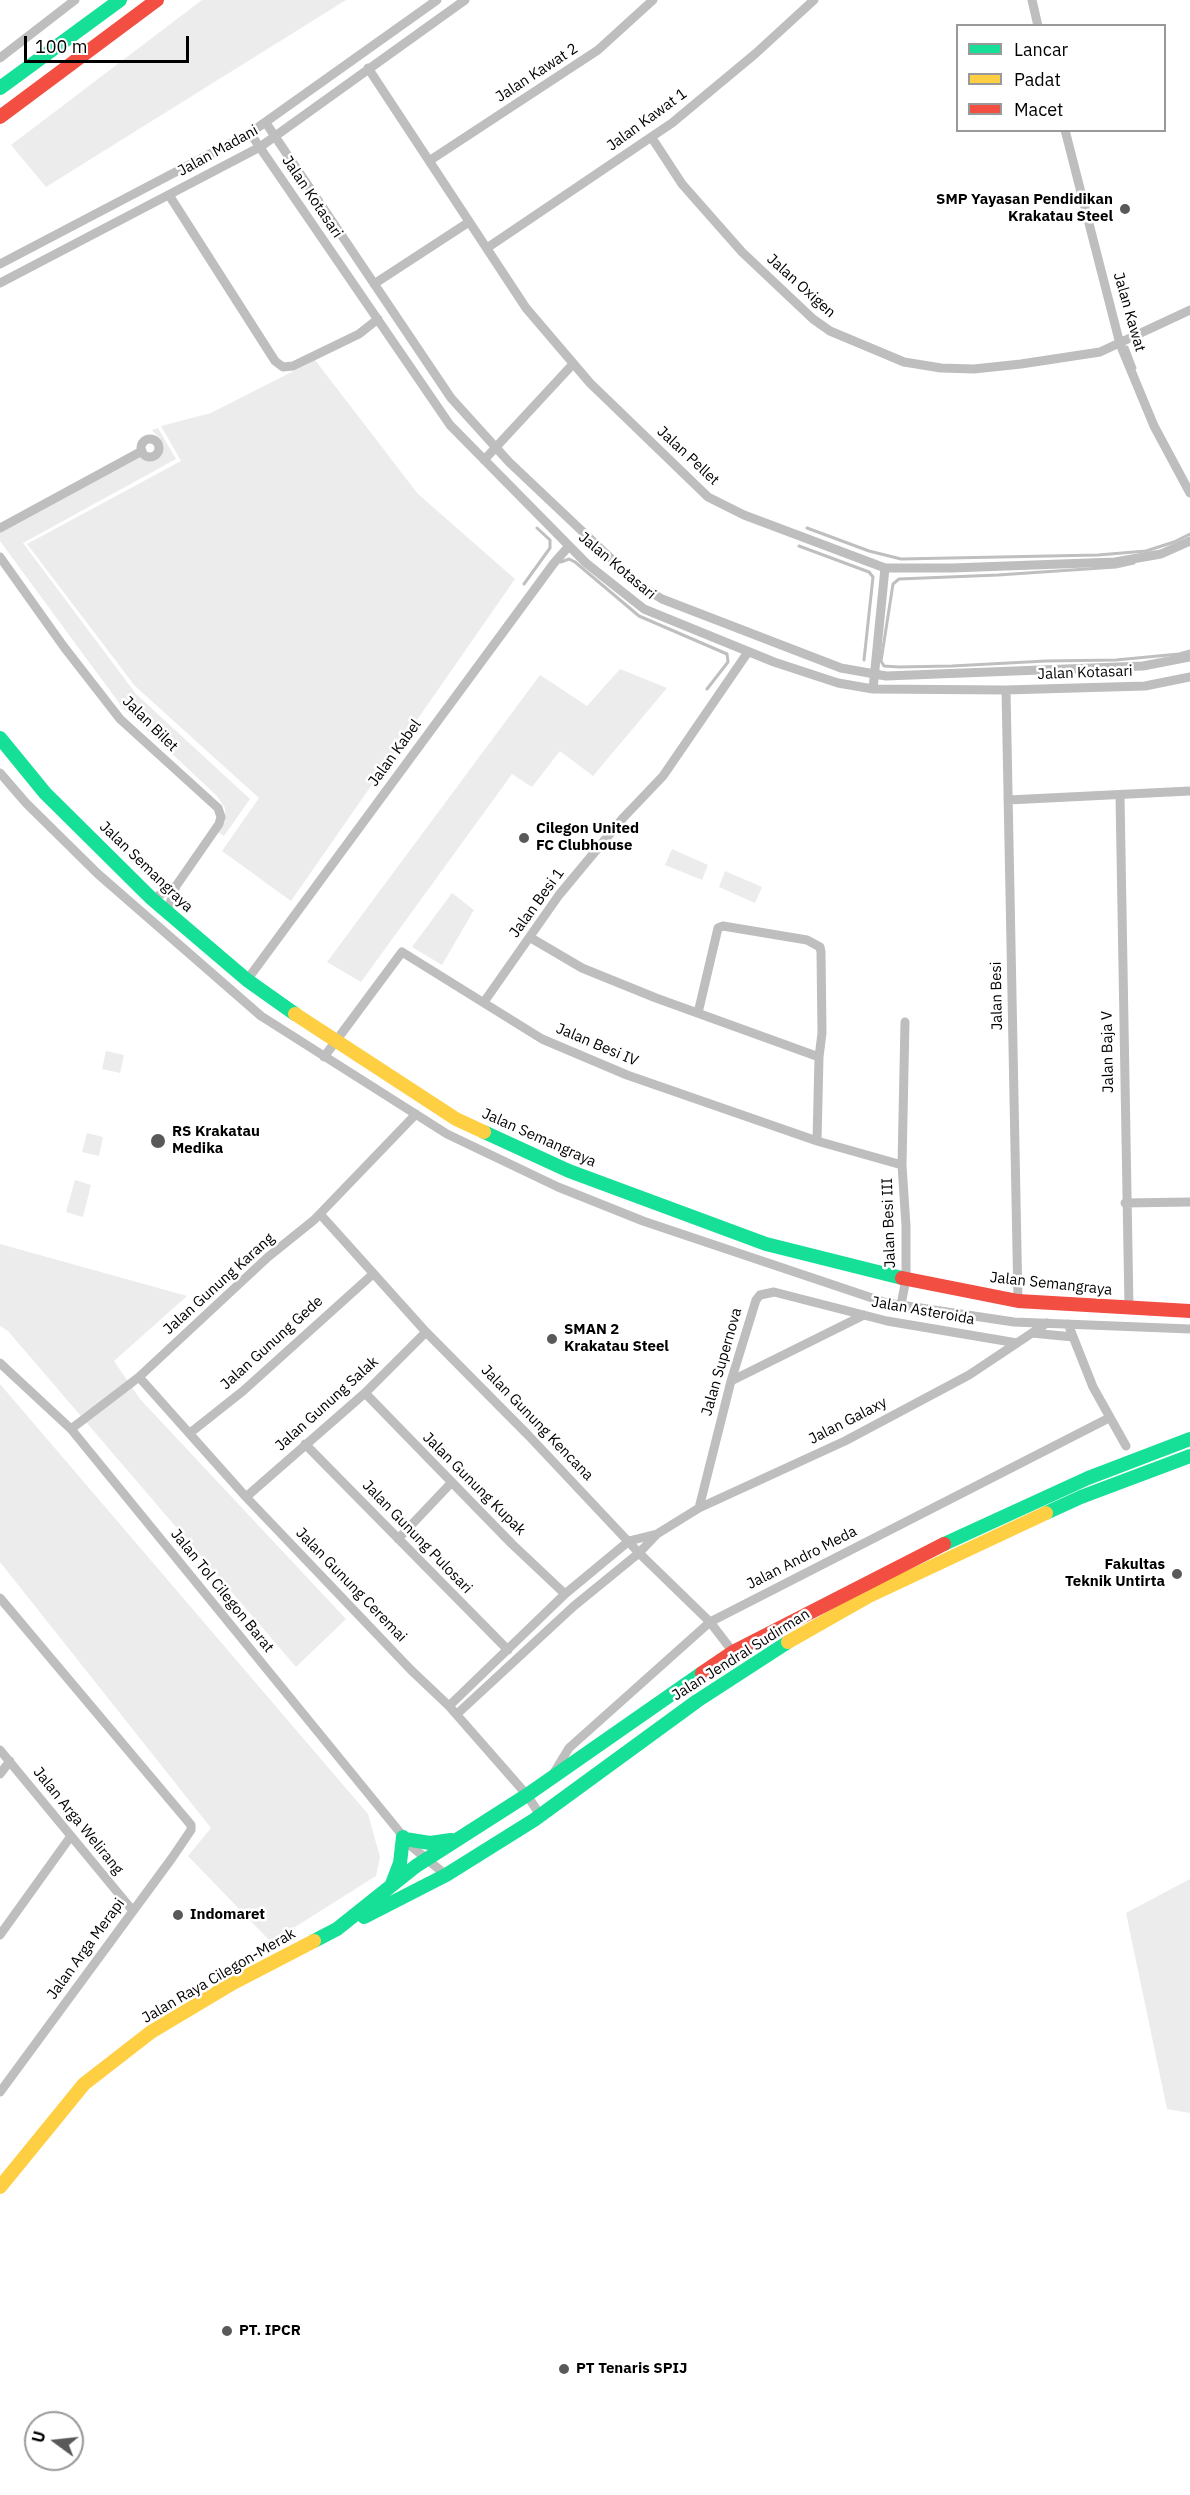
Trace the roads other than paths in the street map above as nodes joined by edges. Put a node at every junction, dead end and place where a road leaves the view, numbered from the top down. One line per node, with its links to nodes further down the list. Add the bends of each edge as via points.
1 (120, 0): 12 (main road)
2 (157, 0): 13 (main road)
3 (437, 0): 14 (street, Jalan Madani)
4 (465, 0): 11 (street, Jalan Madani)
5 (653, 0): 20 (street, Jalan Kawat 2, via 598,50)
6 (814, 0): 18 (street, Jalan Kawat 1)
7 (1032, 0): 9 (street)
8 (72, 1): 10 (street)
9 (1038, 24)
10 (0, 57)
11 (368, 68): 17 (street, Jalan Madani); 20 (street, Jalan Pellet)
12 (0, 88)
13 (0, 117)
14 (266, 123): 15 (street, Jalan Madani); 17 (street, Jalan Kotasari)
15 (250, 132): 19 (street, Jalan Kotasari); 24 (street, Jalan Madani)
16 (1066, 132): 29 (street, Jalan Kawat)
17 (275, 135): 19 (street, Jalan Madani); 26 (street, Jalan Kotasari)
18 (652, 138): 23 (street, Jalan Kawat 1); 29 (street, Jalan Oxigen, via 682,184 774,284 830,331 859,344 904,362 974,369 1100,352)
19 (260, 147): 21 (street, Jalan Madani); 28 (street, Jalan Kotasari)
20 (429, 160): 22 (street, Jalan Pellet)
21 (169, 195): 25 (street, Jalan Madani); 28 (street, via 275,362 292,366 359,334)
22 (469, 222): 23 (street, Jalan Pellet); 26 (street)
23 (486, 248): 30 (street, Jalan Pellet, via 526,308)
24 (0, 264)
25 (0, 283)
26 (374, 284): 31 (street, Jalan Kotasari, via 452,398)
27 (1190, 310): 29 (street, Jalan Oxigen)
28 (378, 319): 33 (street, Jalan Kotasari, via 450,425)
29 (1120, 344): 34 (street, Jalan Kawat, via 1154,426)
30 (573, 364): 31 (street); 39 (street, Jalan Pellet, via 708,497 744,515)
31 (496, 447): 33 (street); 42 (street, Jalan Kotasari, via 654,595 841,668)
32 (142, 451): 35 (street)
33 (484, 460): 37 (street, Jalan Kotasari)
34 (1190, 493)
35 (0, 528)
36 (1190, 541): 39 (street, Jalan Pellet, via 1161,554 1115,562)
37 (566, 549): 40 (street, Jalan Kotasari, via 644,609); 55 (street, Jalan Kabel)
38 (0, 557): 51 (street, Jalan Bilet, via 120,719 218,808 219,824)
39 (885, 568): 42 (street)
40 (748, 652): 44 (street, Jalan Kotasari, via 838,683); 54 (street, Jalan Besi 1, via 663,777 559,895)
41 (1190, 657): 42 (street, Jalan Kotasari, via 1143,666 897,677)
42 (875, 674): 44 (street)
43 (1190, 677): 45 (street, Jalan Kotasari, via 1145,686)
44 (873, 689): 45 (street, Jalan Kotasari)
45 (1006, 690): 50 (street, Jalan Besi)
46 (0, 738): 52 (main road, Jalan Semangraya, via 45,793)
47 (0, 772): 60 (street, via 106,881 261,1016)
48 (1190, 791): 49 (street)
49 (1120, 796): 50 (street); 66 (street, Jalan Baja V)
50 (1008, 800): 70 (street, Jalan Besi)
51 (176, 886): 52 (street); 53 (street, Jalan Bilet)
52 (153, 899): 53 (main road, Jalan Semangraya)
53 (167, 912): 55 (main road, Jalan Semangraya)
54 (531, 938): 56 (street, Jalan Besi 1); 57 (street, via 582,968)
55 (247, 980): 59 (main road, Jalan Semangraya)
56 (484, 1002): 59 (street, Jalan Besi IV, via 402,952); 63 (street, Jalan Besi IV, via 542,1038 627,1075)
57 (698, 1013): 61 (street); 61 (street, via 718,928 816,943 821,956)
58 (905, 1022): 64 (street, Jalan Besi III)
59 (335, 1040): 60 (street); 69 (main road, Jalan Semangraya, via 456,1119 569,1171 766,1244)
60 (324, 1057): 62 (street)
61 (819, 1057): 63 (street)
62 (416, 1114): 67 (street, Jalan Gunung Karang); 71 (street, via 447,1134 558,1187 643,1221 865,1297)
63 (817, 1141): 64 (street, Jalan Besi IV)
64 (902, 1165): 69 (street, Jalan Besi III)
65 (1190, 1202): 66 (street)
66 (1125, 1203): 72 (street, Jalan Baja V)
67 (320, 1214): 68 (street, Jalan Gunung Kencana); 83 (street, Jalan Gunung Karang, via 267,1257)
68 (373, 1274): 78 (street, Jalan Gunung Kencana); 88 (street, Jalan Gunung Gede, via 243,1391)
69 (906, 1279): 70 (main road, Jalan Semangraya); 71 (street, Jalan Besi III)
70 (1018, 1300): 72 (main road, Jalan Semangraya)
71 (901, 1305): 75 (street, via 1014,1322)
72 (1129, 1308): 73 (main road, Jalan Semangraya)
73 (1190, 1311)
74 (864, 1315): 81 (street, Jalan Asteroida); 84 (street, Jalan Asteroida); 84 (street, Jalan Supernova, via 774,1292 760,1295)
75 (1047, 1323): 76 (street); 79 (street, Jalan Galaxy)
76 (1068, 1324): 77 (street); 80 (street)
77 (1190, 1329)
78 (426, 1332): 85 (street, Jalan Gunung Salak); 98 (street, Jalan Gunung Kencana)
79 (1032, 1333): 80 (street); 81 (street, Jalan Galaxy)
80 (1073, 1337): 86 (street)
81 (1017, 1343): 95 (street, Jalan Galaxy, via 969,1375 845,1441)
82 (0, 1363): 87 (street, Jalan Tol Cilegon Barat)
83 (139, 1377): 87 (street, Jalan Gunung Karang); 88 (street, Jalan Gunung Ceremai)
84 (731, 1381): 95 (street, Jalan Supernova)
85 (365, 1393): 90 (street, Jalan Gunung Salak); 93 (street, Jalan Gunung Kupak)
86 (1109, 1418): 91 (street); 102 (street, Jalan Andro Meda)
87 (71, 1429): 115 (street, Jalan Tol Cilegon Barat)
88 (190, 1433): 94 (street, Jalan Gunung Ceremai)
89 (1190, 1439): 104 (main road, Jalan Raya Cilegon-Merak, via 1088,1478 969,1532)
90 (305, 1444): 94 (street, Jalan Gunung Salak); 97 (street, Jalan Gunung Pulosari)
91 (1126, 1446)
92 (1190, 1456): 112 (main road, Jalan Jendral Sudirman, via 1081,1497 869,1596 789,1641 697,1701)
93 (452, 1482): 97 (street); 100 (street, Jalan Gunung Kupak)
94 (246, 1497): 105 (street, Jalan Gunung Ceremai)
95 (699, 1508): 96 (street, Jalan Galaxy)
96 (657, 1534): 98 (street, Jalan Galaxy); 99 (street, Jalan Galaxy)
97 (398, 1539): 103 (street, Jalan Gunung Pulosari)
98 (630, 1541): 99 (street, Jalan Gunung Kencana); 100 (street, Jalan Galaxy)
99 (639, 1553): 102 (street, Jalan Gunung Kencana); 106 (street, Jalan Galaxy, via 574,1606)
100 (565, 1594): 103 (street, Jalan Galaxy)
101 (0, 1598): 120 (street, Jalan Arga Merapi, via 190,1822 186,1838)
102 (710, 1622): 104 (street, Jalan Gunung Kencana); 110 (street, Jalan Andro Meda, via 569,1748)
103 (507, 1650): 105 (street, Jalan Galaxy)
104 (734, 1652): 110 (main road, Jalan Raya Cilegon-Merak)
105 (449, 1706): 106 (street, Jalan Gunung Ceremai)
106 (457, 1714): 111 (street, Jalan Gunung Ceremai)
107 (0, 1749): 108 (street, Jalan Arga Welirang)
108 (10, 1761): 109 (street); 113 (street, Jalan Arga Welirang)
109 (0, 1774)
110 (550, 1779): 111 (main road, Jalan Raya Cilegon-Merak)
111 (527, 1795): 112 (street, Jalan Gunung Ceremai); 114 (main road, Jalan Raya Cilegon-Merak)
112 (540, 1815): 117 (main road, Jalan Jendral Sudirman)
113 (70, 1836): 120 (street, Jalan Arga Welirang); 122 (street)
114 (458, 1839): 115 (main road, via 436,1843); 116 (main road, Jalan Raya Cilegon-Merak)
115 (406, 1841): 116 (street); 119 (main road)
116 (422, 1862): 117 (street); 118 (street); 119 (main road, Jalan Raya Cilegon-Merak)
117 (446, 1875): 118 (main road, Jalan Jendral Sudirman)
118 (429, 1884): 121 (main road, Jalan Jendral Sudirman)
119 (392, 1885): 121 (main road, Jalan Raya Cilegon-Merak)
120 (133, 1911): 123 (street, Jalan Arga Merapi)
121 (337, 1929): 124 (main road, Jalan Raya Cilegon-Merak, via 233,1983 151,2032 104,2067 84,2084)
122 (0, 1935)
123 (0, 2092)
124 (0, 2187)

